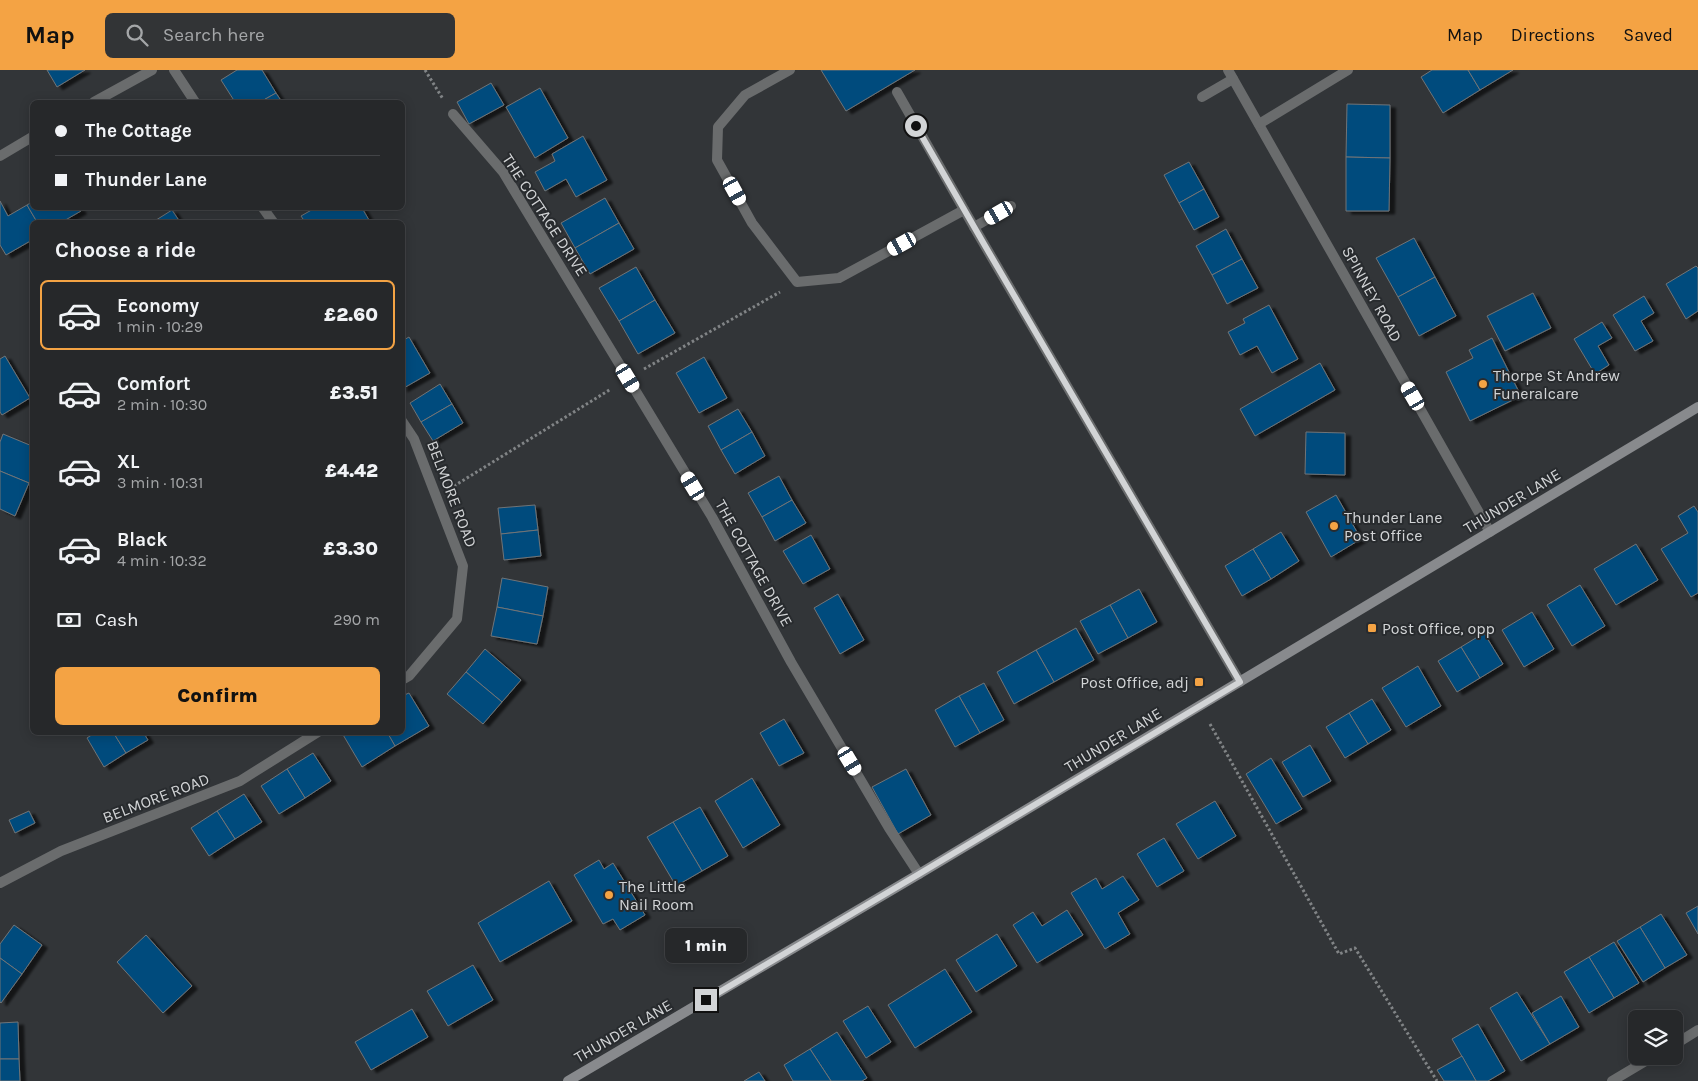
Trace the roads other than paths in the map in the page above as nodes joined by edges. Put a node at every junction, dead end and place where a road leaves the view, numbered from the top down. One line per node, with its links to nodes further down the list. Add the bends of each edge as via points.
1 (152, 70): 8 (street)
2 (174, 70): 9 (street)
3 (790, 70): 15 (street, via 745,95 718,127 717,160 752,223 797,282 840,278)
4 (1348, 70): 11 (street)
5 (1230, 74): 7 (street); 11 (street, SPINNEY ROAD)
6 (897, 92): 15 (street)
7 (1202, 97)
8 (98, 100)
9 (194, 100)
10 (453, 114): 23 (street, THE COTTAGE DRIVE, via 503,172 707,509 791,662)
11 (1259, 124): 19 (street, SPINNEY ROAD)
12 (30, 138): 13 (street)
13 (0, 156)
14 (1011, 206): 16 (street)
15 (964, 210): 16 (street)
16 (974, 227): 21 (street)
17 (1698, 407): 19 (street, THUNDER LANE)
18 (405, 426): 20 (street, BELMORE ROAD, via 414,439 463,566 457,618)
19 (1490, 532): 21 (street, THUNDER LANE)
20 (405, 678)
21 (1240, 682): 23 (street, THUNDER LANE)
22 (313, 735): 24 (street, BELMORE ROAD, via 240,781 61,851)
23 (919, 874): 28 (street, THUNDER LANE)
24 (0, 883)
25 (1698, 1030): 26 (street)
26 (1683, 1039)
27 (1639, 1065): 29 (street)
28 (568, 1081)
29 (1612, 1081)

